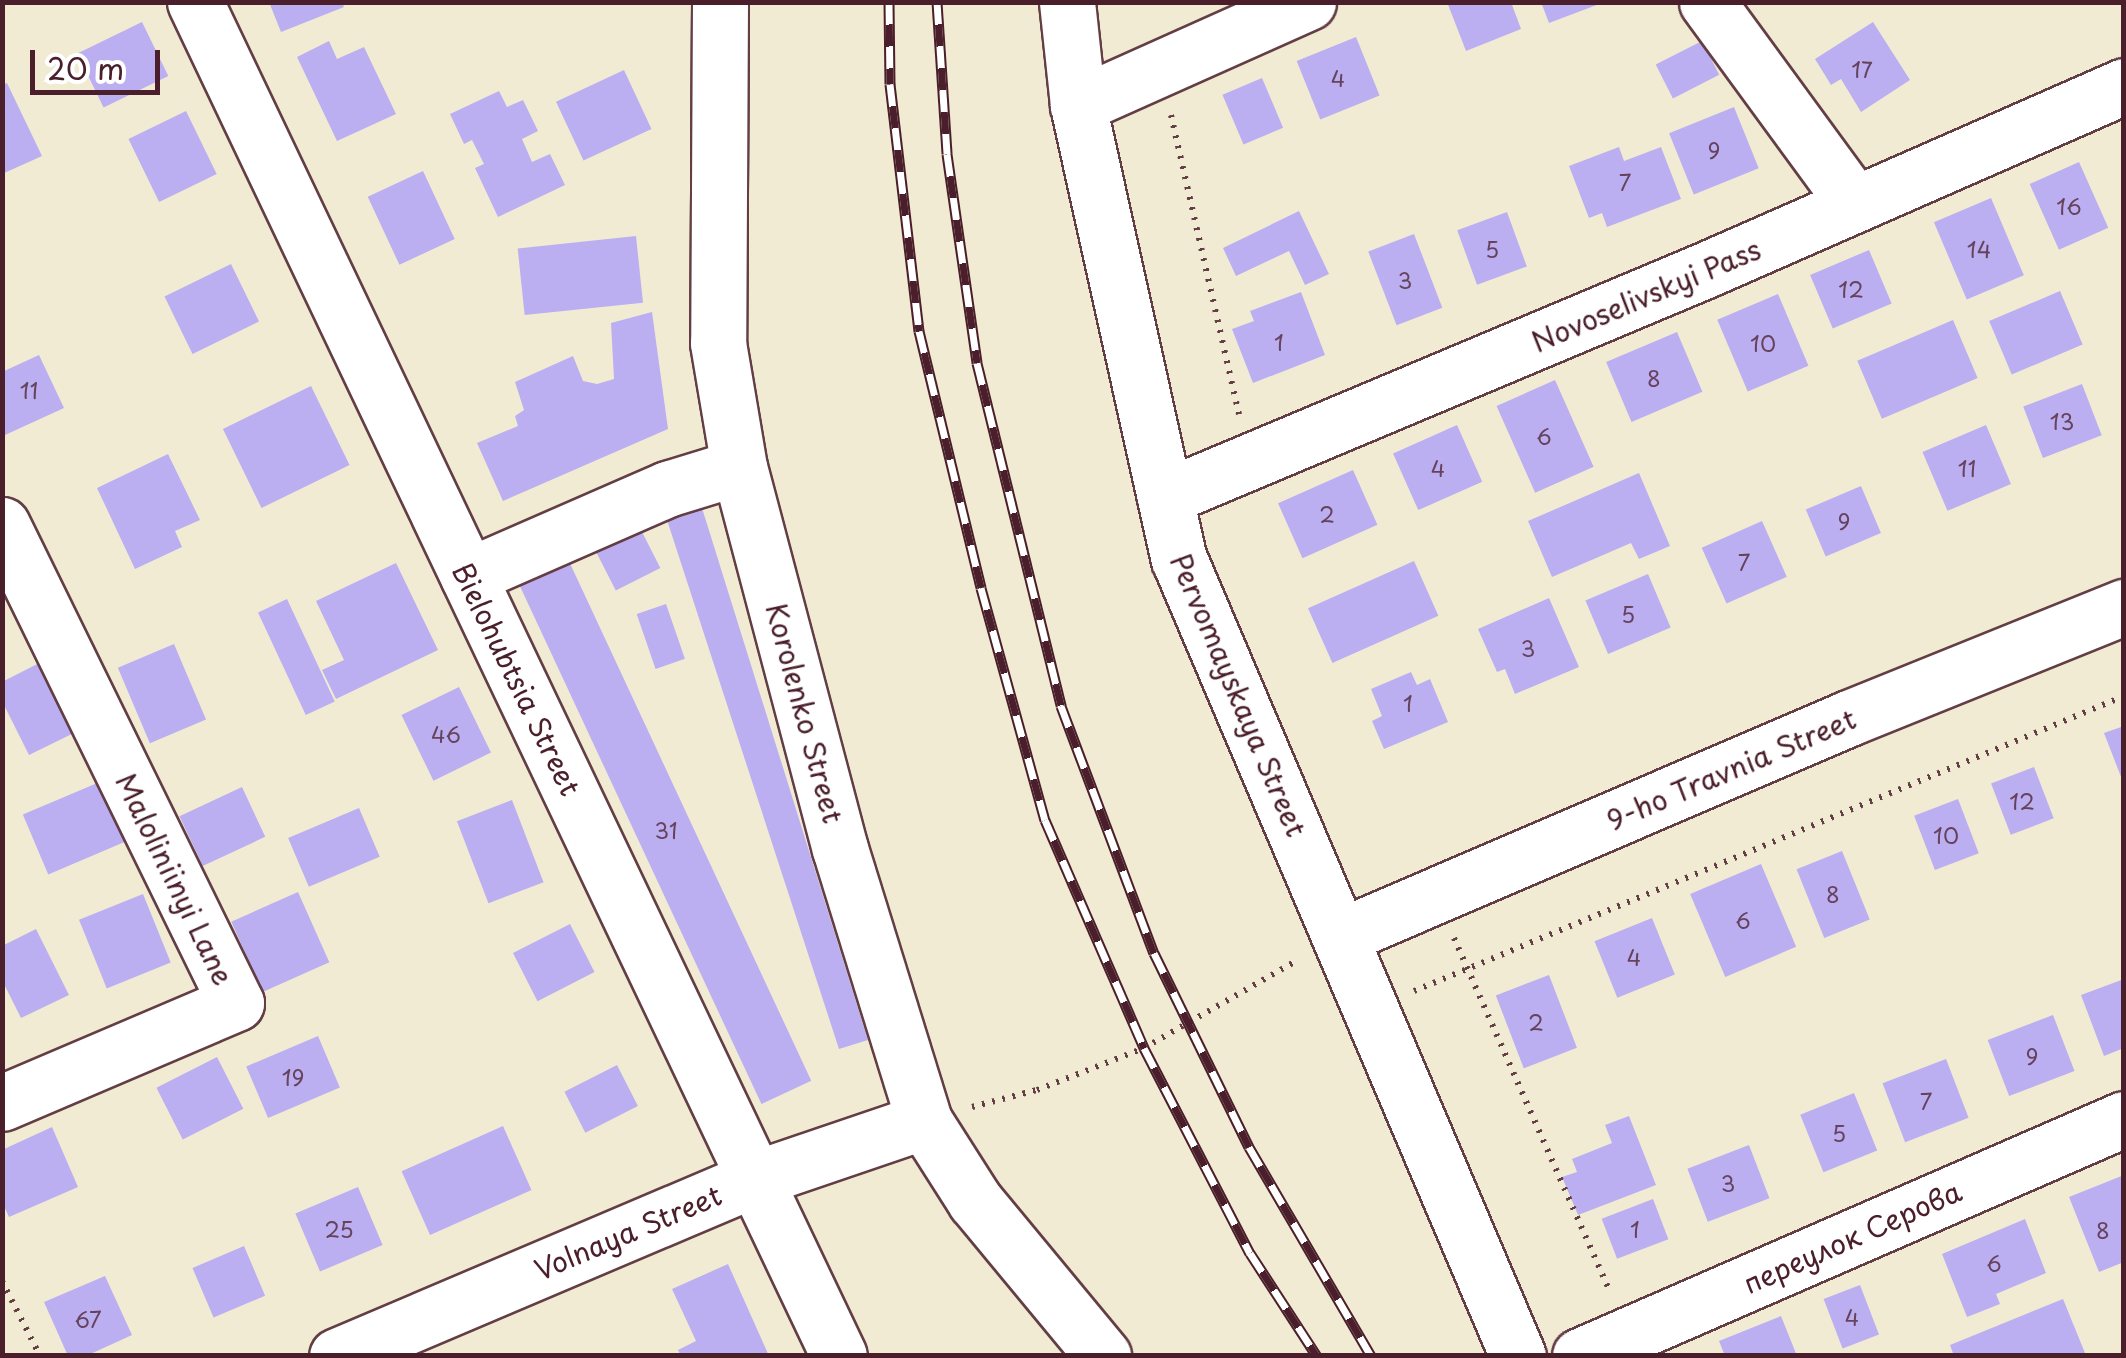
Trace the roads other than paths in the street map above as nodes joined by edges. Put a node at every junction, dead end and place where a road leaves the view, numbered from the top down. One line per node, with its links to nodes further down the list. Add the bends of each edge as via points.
1 (195, 2): 12 (street, Bielohubtsia Street)
2 (720, 2): 9 (street, Korolenko Street, via 718,343)
3 (1067, 2): 7 (street, Pervomayskaya Street)
4 (1308, 2): 7 (street)
5 (1707, 2): 8 (street)
6 (2124, 86): 8 (street, Novoselivskyi Pass)
7 (1078, 105): 10 (street, Pervomayskaya Street)
8 (1855, 204): 10 (street, Novoselivskyi Pass)
9 (740, 467): 12 (street, via 667,489); 17 (street, Korolenko Street, via 840,849)
10 (1165, 498): 14 (street, Pervomayskaya Street, via 1179,559)
11 (2, 526): 15 (street, Maloliniinyi Lane, via 236,1004)
12 (468, 576): 18 (street, Bielohubtsia Street)
13 (2124, 608): 14 (street, 9-ho Travnia Street, via 1848,718)
14 (1341, 936): 22 (street, Pervomayskaya Street)
15 (2, 1103)
16 (2124, 1118): 23 (street, переулок Серова)
17 (924, 1121): 18 (street, Volnaya Street); 21 (street, Korolenko Street, via 975,1201)
18 (757, 1178): 19 (street, Volnaya Street); 20 (street, Bielohubtsia Street)
19 (337, 1356)
20 (838, 1356)
21 (1103, 1356)
22 (1518, 1356)
23 (1580, 1356)

